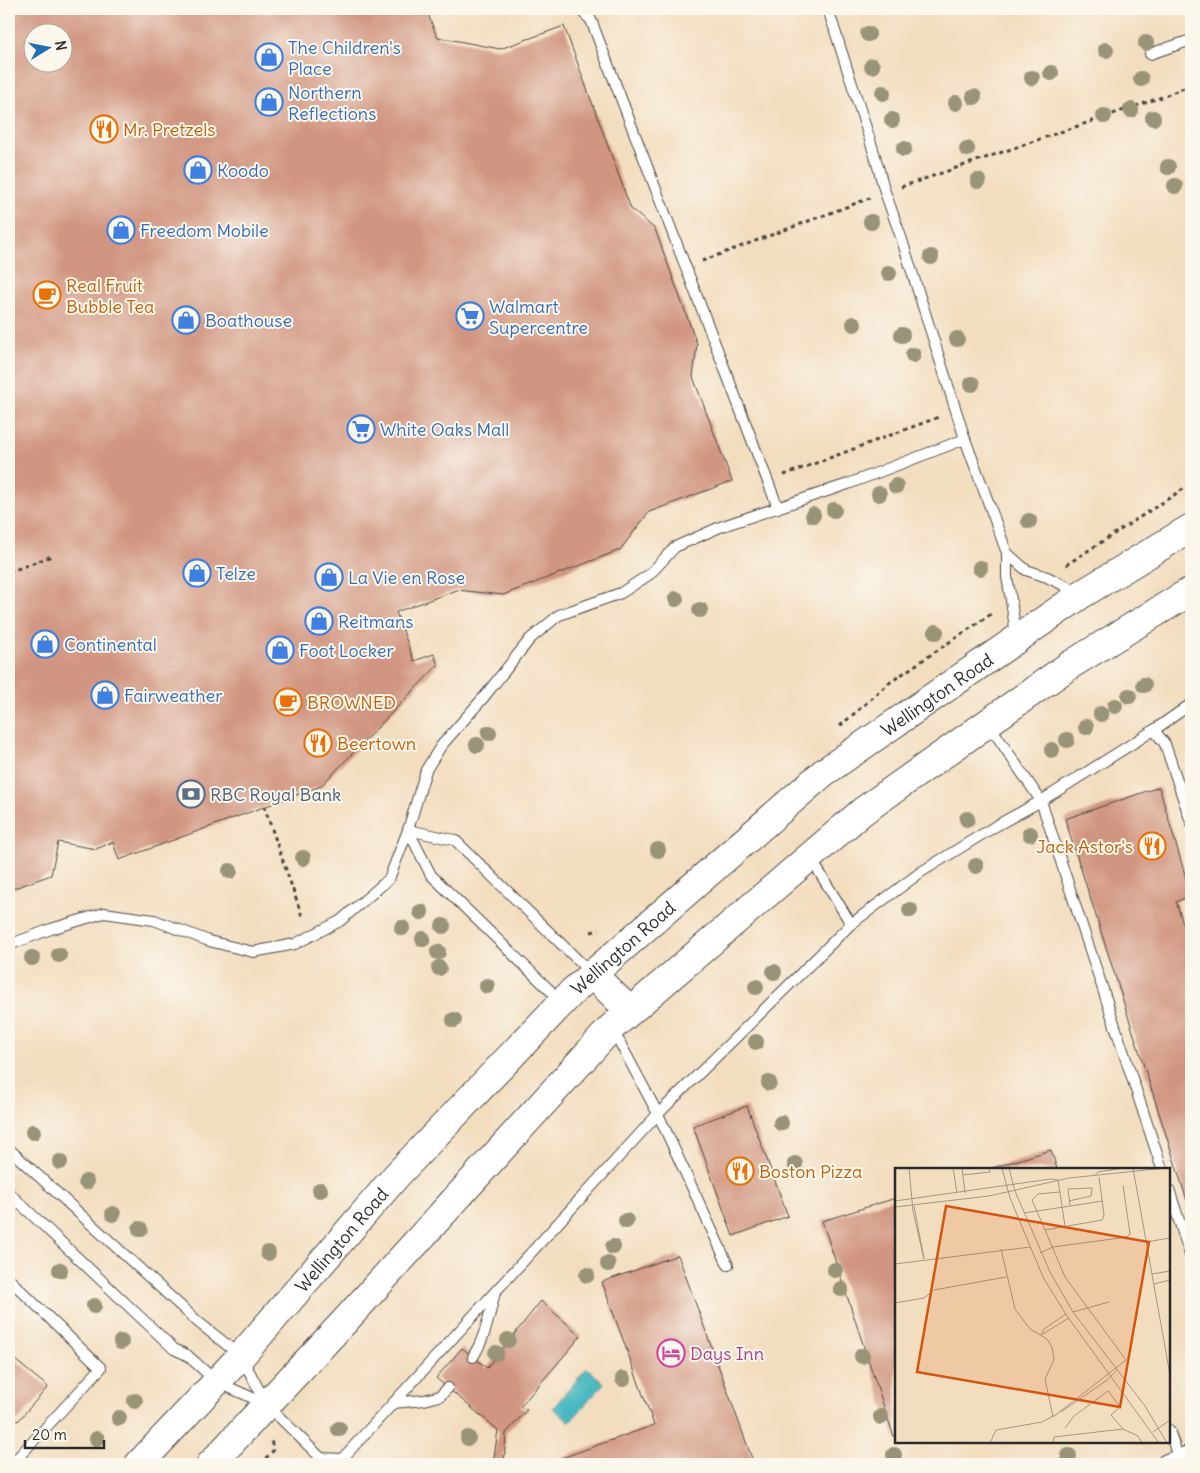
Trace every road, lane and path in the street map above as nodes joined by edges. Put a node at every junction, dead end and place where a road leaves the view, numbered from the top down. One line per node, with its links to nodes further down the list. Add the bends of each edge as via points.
1 (580, 9): 7 (lane, via 591,20)
2 (828, 9): 6 (lane)
3 (1191, 40): 4 (lane)
4 (1150, 54)
5 (1191, 85): 6 (path)
6 (885, 192): 7 (path); 8 (lane)
7 (685, 267): 10 (lane)
8 (956, 410): 9 (lane); 10 (path)
9 (965, 439): 11 (lane); 13 (lane)
10 (766, 480): 11 (lane)
11 (778, 508): 25 (lane, via 675,547 650,574 621,593 559,615 530,639 426,770)
12 (1191, 528): 17 (main road, Wellington Road)
13 (1007, 553): 17 (lane, via 1026,570); 18 (lane)
14 (52, 556): 15 (path)
15 (9, 572)
16 (1191, 591): 20 (main road, via 1070,665)
17 (1082, 594): 18 (main road, Wellington Road)
18 (1016, 640): 30 (main road, Wellington Road, via 824,773)
19 (1191, 704): 21 (lane)
20 (988, 723): 22 (lane); 26 (main road, via 863,811)
21 (1154, 730): 22 (lane); 24 (lane, via 1165,744)
22 (1041, 801): 27 (lane, via 921,872); 35 (lane)
23 (264, 806): 28 (path)
24 (1191, 822)
25 (408, 830): 28 (lane, via 389,879 340,921); 30 (lane, via 455,840); 31 (lane, via 432,875)
26 (810, 856): 27 (lane); 32 (main road)
27 (851, 924): 33 (lane)
28 (309, 936): 29 (lane, via 295,944 253,952 210,941 154,920 104,913)
29 (9, 945)
30 (592, 974): 31 (main road, Wellington Road); 32 (main road)
31 (562, 1002): 42 (main road, Wellington Road, via 397,1175)
32 (621, 1019): 33 (lane); 47 (main road)
33 (658, 1114): 39 (lane); 41 (lane)
34 (9, 1149): 42 (lane, via 198,1322)
35 (1162, 1168)
36 (1170, 1192): 38 (lane)
37 (10, 1198): 44 (lane, via 174,1349 187,1355)
38 (1191, 1258)
39 (728, 1265)
40 (9, 1279): 50 (lane, via 101,1368)
41 (495, 1292): 43 (lane, via 486,1332); 46 (lane)
42 (241, 1356): 44 (main road, Wellington Road); 47 (lane)
43 (473, 1357)
44 (217, 1382): 47 (lane); 51 (main road, Wellington Road)
45 (448, 1388): 46 (lane, via 440,1396)
46 (393, 1403): 47 (lane, via 342,1459 320,1458)
47 (267, 1405): 52 (main road)
48 (1170, 1433): 49 (lane)
49 (1179, 1460)
50 (12, 1464)
51 (139, 1464)
52 (211, 1464)

